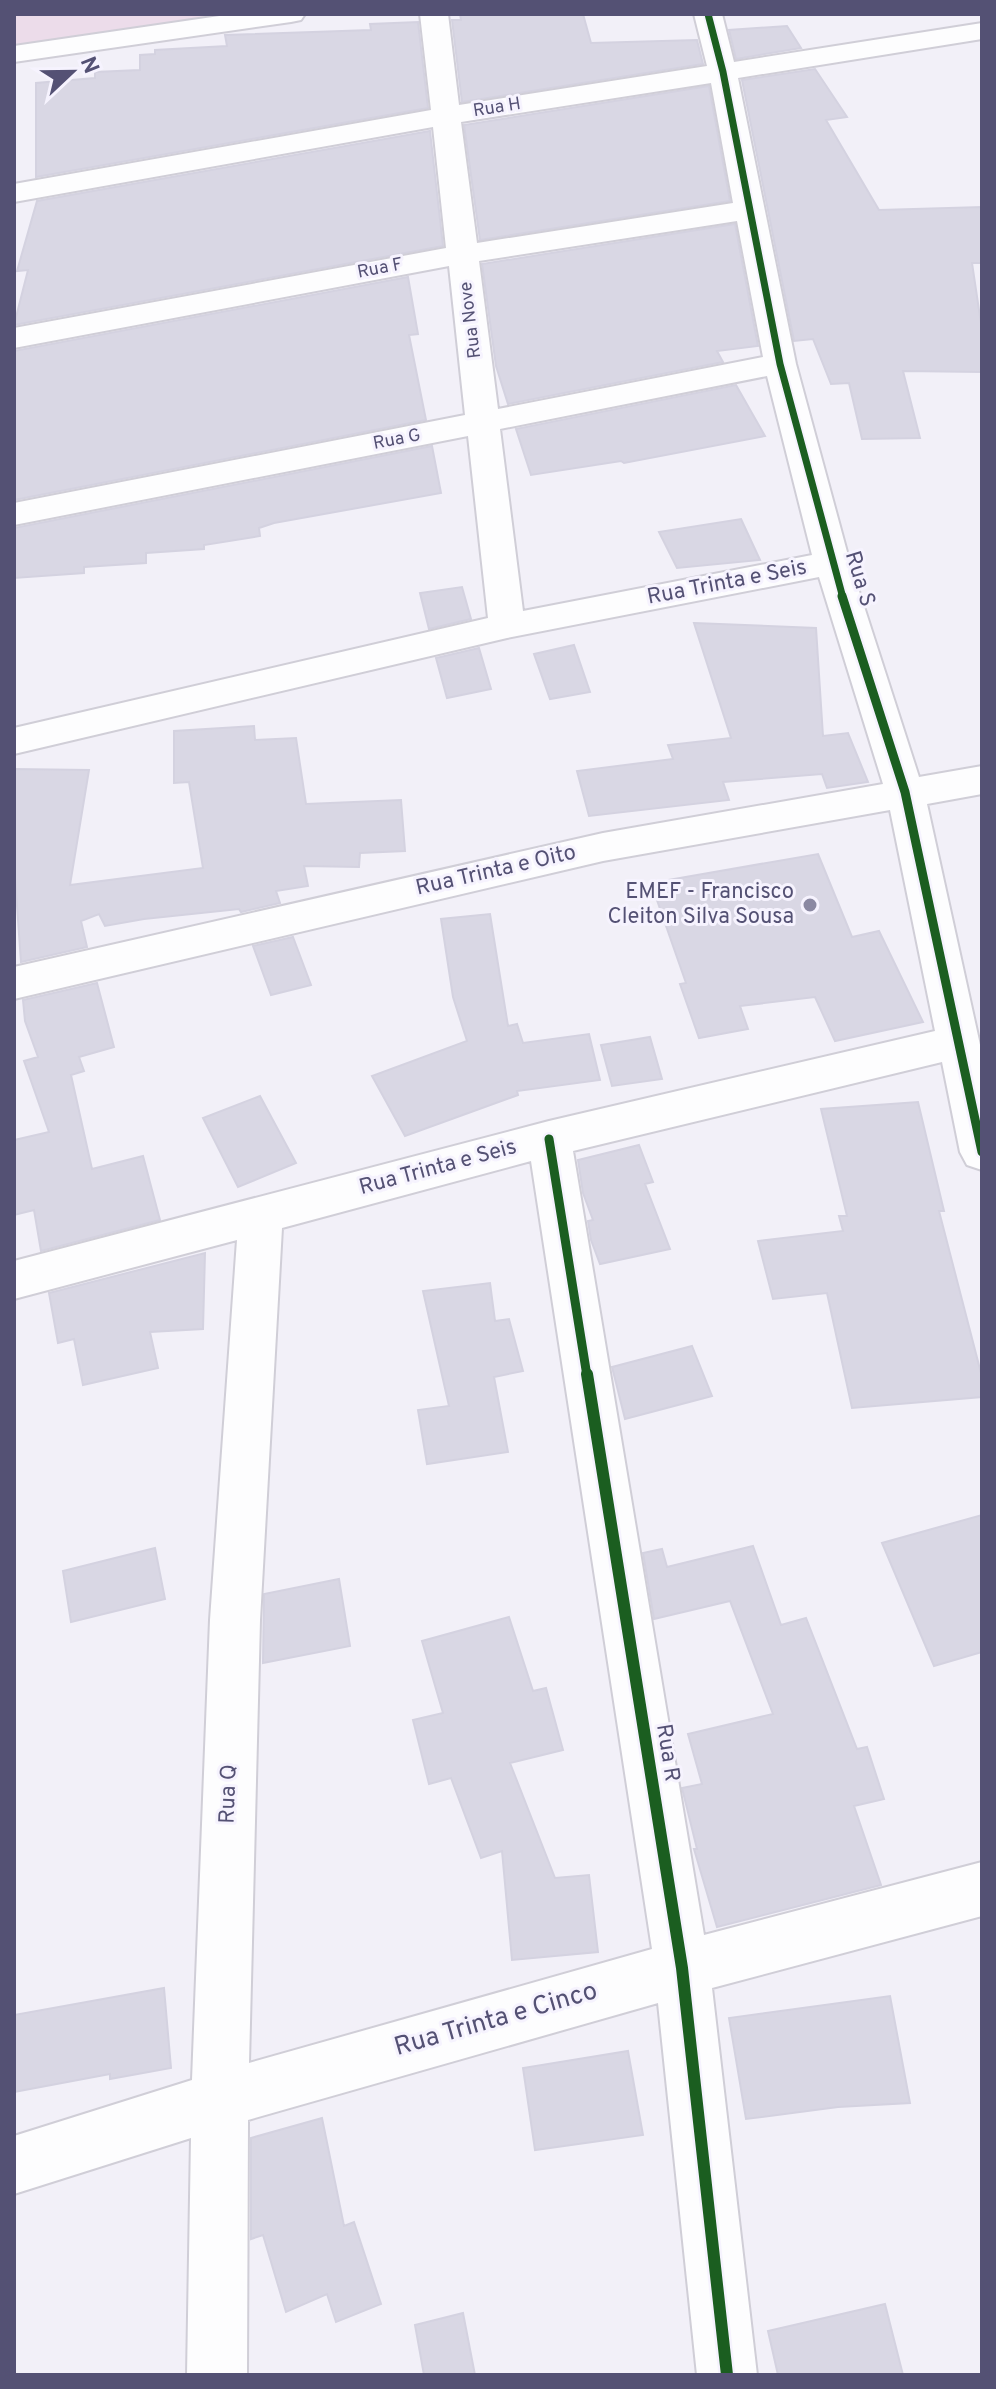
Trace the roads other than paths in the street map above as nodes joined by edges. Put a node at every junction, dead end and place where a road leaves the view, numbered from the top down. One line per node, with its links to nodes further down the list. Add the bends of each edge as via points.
1 (291, 14): 5 (street)
2 (434, 14): 7 (street, Rua Nove)
3 (708, 14): 6 (street, Rua S)
4 (982, 31): 6 (street, Rua H)
5 (14, 54)
6 (723, 72): 7 (street, Rua H); 9 (street, Rua S)
7 (446, 116): 8 (street, Rua H); 10 (street, Rua Nove)
8 (14, 193)
9 (748, 210): 10 (street, Rua F); 12 (street, Rua S)
10 (463, 254): 11 (street, Rua F); 13 (street, Rua Nove)
11 (14, 338)
12 (780, 364): 13 (street, Rua G); 15 (street, Rua S)
13 (483, 423): 14 (street, Rua G); 16 (street, Rua Nove)
14 (14, 514)
15 (832, 563): 16 (street, Rua Trinta e Seis); 19 (street, Rua S)
16 (507, 626): 17 (street, Rua Trinta e Seis)
17 (14, 741)
18 (982, 780): 19 (street, Rua Trinta e Oito)
19 (905, 792): 20 (street, Rua Trinta e Oito, via 603,847); 21 (street, Rua S)
20 (14, 983)
21 (958, 1042): 22 (street, Rua Trinta e Seis); 23 (street, Rua S)
22 (549, 1139): 24 (street, Rua Trinta e Seis); 27 (street, Rua R)
23 (982, 1152)
24 (261, 1214): 25 (street, Rua Trinta e Seis); 28 (street, Rua Q, via 235,1620)
25 (14, 1280)
26 (982, 1889): 27 (street, Rua Trinta e Cinco)
27 (682, 1968): 28 (street, Rua Trinta e Cinco); 31 (street, Rua R)
28 (220, 2098): 29 (street, Rua Trinta e Cinco); 30 (street, Rua Q)
29 (14, 2165)
30 (217, 2375)
31 (727, 2375)

